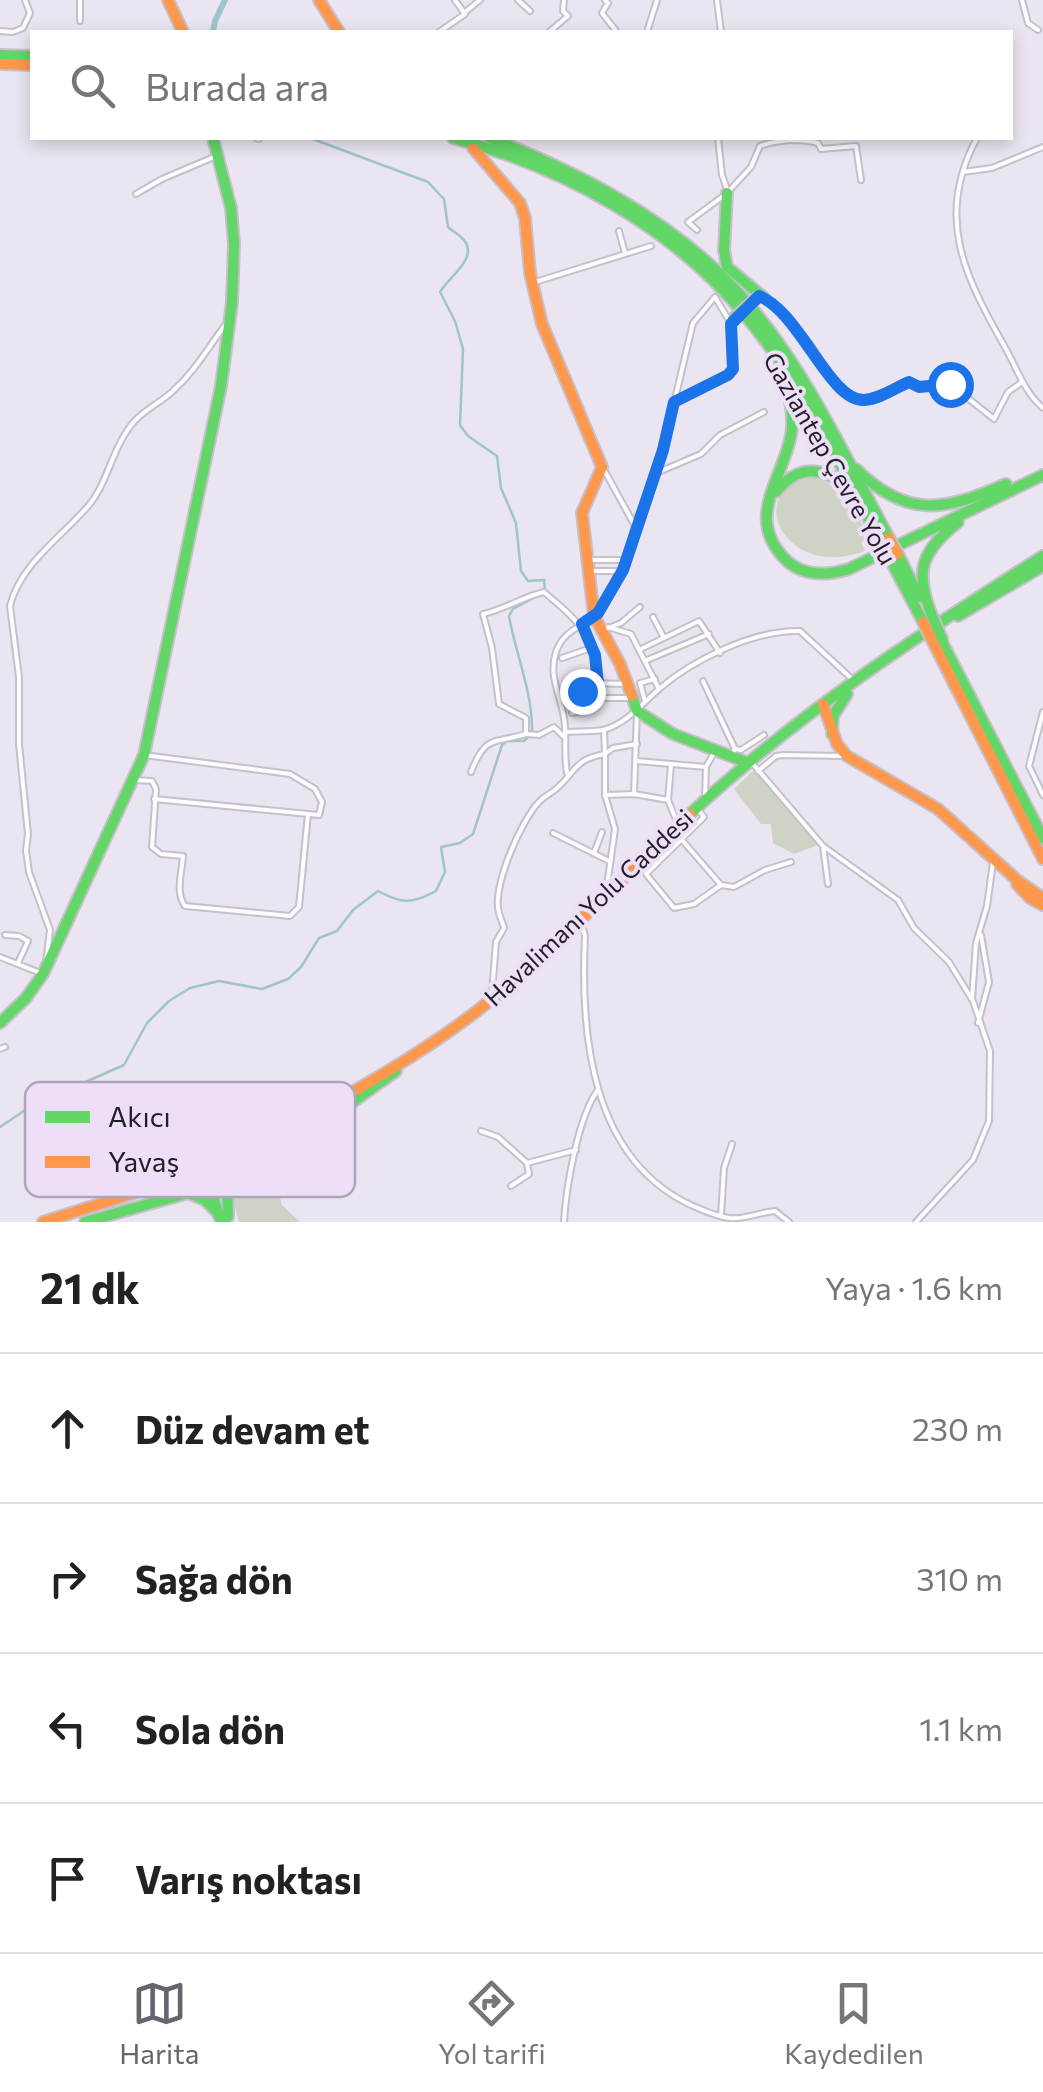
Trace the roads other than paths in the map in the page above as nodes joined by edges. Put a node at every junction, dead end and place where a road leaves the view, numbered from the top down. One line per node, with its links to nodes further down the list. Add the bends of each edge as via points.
1 (25, 0): 24 (street, via 30,13 23,28)
2 (80, 0): 15 (street)
3 (168, 0): 16 (main road)
4 (319, 0): 17 (main road)
5 (455, 0): 14 (street)
6 (480, 0): 14 (street)
7 (518, 0): 13 (street)
8 (564, 0): 19 (street, via 568,16)
9 (605, 0): 20 (street, via 602,14)
10 (657, 0): 21 (street)
11 (718, 0): 22 (street)
12 (1022, 0): 23 (street, via 1028,23)
13 (530, 11)
14 (464, 13): 18 (street)
15 (80, 21)
16 (182, 30)
17 (338, 30)
18 (442, 30)
19 (552, 30)
20 (615, 30)
21 (648, 30)
22 (722, 30)
23 (1038, 30)
24 (0, 31)
25 (0, 55): 26 (main road)
26 (30, 56)
27 (0, 64): 28 (main road)
28 (30, 65)
29 (215, 140): 38 (main road)
30 (461, 140): 49 (main road, Gaziantep Çevre Yolu, via 591,192 670,246)
31 (495, 140): 52 (main road, Gaziantep Çevre Yolu, via 595,184 675,238 738,292)
32 (718, 140): 33 (street, via 728,192 760,146)
33 (799, 140)
34 (809, 140): 40 (street, via 821,149 856,146)
35 (977, 140): 39 (street)
36 (1043, 147): 39 (street)
37 (473, 148): 47 (main road, via 520,203)
38 (219, 156): 42 (street); 50 (main road, via 234,244)
39 (963, 172): 53 (street, via 956,194 960,256)
40 (861, 180)
41 (728, 193): 43 (street, via 688,222); 48 (main road, via 726,262)
42 (136, 194)
43 (698, 230)
44 (619, 231): 46 (street)
45 (651, 246): 46 (street)
46 (625, 253): 47 (street)
47 (532, 283): 57 (main road, via 542,324)
48 (761, 296): 51 (main road, bridge); 53 (street, via 809,343 828,377 862,400 909,382 950,384 994,419 1008,392)
49 (746, 315): 60 (main road, via 794,412 790,446 765,515 770,540 792,566 814,574 849,569); 62 (main road, Gaziantep Çevre Yolu)
50 (230, 320): 103 (main road); 143 (street, via 174,391 134,422 89,505 31,563 13,594 26,851 50,930)
51 (732, 321): 54 (street, via 733,369); 54 (street, via 715,297 693,323)
52 (783, 353): 60 (main road, via 855,468 877,489 943,508); 62 (main road, Gaziantep Çevre Yolu)
53 (1022, 382): 55 (street)
54 (674, 402): 59 (street)
55 (1043, 408)
56 (764, 412): 59 (street, via 700,454)
57 (602, 468): 61 (street); 65 (main road, via 600,485 582,513)
58 (1043, 472): 60 (main road)
59 (654, 474): 61 (street)
60 (1008, 488): 62 (main road, via 824,568 805,566 780,546 772,523 775,495 799,471 831,473); 70 (main road, via 928,548 921,580)
61 (636, 526): 64 (street)
62 (884, 541): 70 (main road, Gaziantep Çevre Yolu, bridge)
63 (1043, 559): 83 (main road, Havalimanı Yolu Caddesi, via 957,608); 88 (main road, Havalimanı Yolu Caddesi)
64 (626, 560): 65 (street); 66 (street)
65 (587, 565): 66 (street); 68 (main road)
66 (622, 571): 68 (street)
67 (640, 607): 72 (street)
68 (594, 616): 71 (street); 72 (main road)
69 (653, 617): 74 (street)
70 (928, 619): 75 (main road, Gaziantep Çevre Yolu, bridge)
71 (582, 624): 76 (street); 96 (street, via 543,591 483,614 499,704 526,718); 98 (street, via 565,634 552,674)
72 (605, 629): 77 (street, via 631,634); 85 (main road)
73 (709, 634): 74 (street, via 699,621); 78 (street); 80 (street)
74 (664, 638): 77 (street)
75 (940, 643): 126 (main road, Gaziantep Çevre Yolu); 131 (main road, Gaziantep Çevre Yolu)
76 (592, 648): 79 (street); 84 (street)
77 (641, 648): 80 (street)
78 (720, 653): 83 (street, via 800,632); 86 (street)
79 (562, 658)
80 (646, 660): 81 (street)
81 (655, 680): 86 (street); 91 (street, via 640,683)
82 (704, 680): 104 (street)
83 (854, 681): 90 (main road, Havalimanı Yolu Caddesi)
84 (598, 684): 85 (street); 87 (street)
85 (626, 684): 89 (main road)
86 (659, 689): 91 (street)
87 (568, 694)
88 (847, 694): 90 (main road, Havalimanı Yolu Caddesi); 97 (main road, via 836,708)
89 (630, 698): 91 (main road); 93 (street, via 590,698 586,710)
90 (825, 706): 94 (main road, Havalimanı Yolu Caddesi); 97 (main road); 108 (main road, Havalimanı Yolu Caddesi)
91 (641, 707): 95 (street); 100 (street); 101 (main road, via 673,734)
92 (1043, 712): 114 (street, via 1029,766)
93 (572, 713)
94 (802, 726): 97 (main road, via 822,719); 108 (main road, Havalimanı Yolu Caddesi)
95 (604, 730): 98 (street); 102 (street)
96 (528, 734): 98 (street, via 554,726); 111 (street, via 497,738 479,753)
97 (832, 734): 105 (main road)
98 (564, 735): 112 (street)
99 (764, 735): 104 (street)
100 (638, 744): 102 (street); 106 (street)
101 (714, 751): 104 (main road); 109 (street)
102 (605, 754): 112 (street); 116 (street)
103 (144, 755): 113 (main road); 122 (street, via 290,774 322,802 320,815)
104 (733, 755): 108 (main road); 110 (main road)
105 (846, 756): 108 (street, via 784,755); 130 (main road, via 938,809)
106 (637, 761): 107 (street); 115 (street)
107 (671, 765): 109 (street); 120 (street)
108 (752, 766): 110 (main road, Havalimanı Yolu Caddesi); 121 (main road, Havalimanı Yolu Caddesi); 128 (street)
109 (706, 767): 118 (street)
110 (736, 771): 118 (main road, Havalimanı Yolu Caddesi)
111 (471, 772)
112 (567, 773): 144 (street, via 525,819 510,848 498,902 504,928 496,942)
113 (135, 780): 119 (street, via 152,781); 143 (main road)
114 (1041, 781): 117 (street)
115 (634, 794): 116 (street); 120 (street)
116 (605, 795): 132 (street, via 616,829)
117 (1043, 795)
118 (705, 798): 123 (main road, Havalimanı Yolu Caddesi)
119 (154, 799): 122 (street); 122 (street, via 152,848 183,856 180,900 194,907 290,916 299,908)
120 (668, 800): 123 (street)
121 (700, 812): 127 (street, via 704,817); 138 (main road, Havalimanı Yolu Caddesi)
122 (308, 814)
123 (677, 823): 136 (main road, Havalimanı Yolu Caddesi)
124 (602, 832): 129 (street)
125 (553, 834): 129 (street)
126 (1043, 838)
127 (682, 840): 135 (street); 135 (street, via 646,874 670,906 686,907)
128 (824, 846): 134 (street); 145 (street, via 898,900)
129 (594, 853): 132 (street)
130 (994, 859): 137 (main road, via 1030,898); 139 (street)
131 (1043, 859)
132 (609, 860): 136 (street)
133 (791, 862): 135 (street, via 734,887)
134 (828, 884)
135 (721, 885)
136 (608, 891): 144 (main road, Havalimanı Yolu Caddesi)
137 (1043, 901)
138 (582, 925): 148 (main road, Havalimanı Yolu Caddesi, via 509,993); 150 (street, via 584,1019)
139 (980, 932): 145 (street); 147 (street, via 989,982)
140 (5, 935): 142 (street, via 28,941)
141 (0, 957): 142 (street)
142 (18, 962): 143 (street)
143 (44, 972): 146 (main road)
144 (493, 998): 149 (main road, Havalimanı Yolu Caddesi)
145 (972, 1000): 147 (street)
146 (0, 1023)
147 (978, 1023): 168 (street, via 990,1051 989,1120 973,1160)
148 (396, 1071): 151 (main road, Havalimanı Yolu Caddesi); 152 (main road)
149 (355, 1086)
150 (598, 1090): 155 (street, via 588,1102); 166 (street, via 631,1157 656,1186)
151 (355, 1097)
152 (355, 1100)
153 (481, 1131): 156 (street)
154 (732, 1144): 166 (street)
155 (576, 1150): 156 (street); 163 (street)
156 (527, 1163): 157 (street, via 529,1174)
157 (511, 1186)
158 (111, 1197): 164 (main road)
159 (127, 1197): 164 (main road, Havalimanı Yolu Caddesi)
160 (139, 1197): 170 (main road, Havalimanı Yolu Caddesi)
161 (174, 1197): 171 (main road)
162 (198, 1197): 167 (main road)
163 (566, 1202): 165 (street); 172 (street)
164 (103, 1204): 169 (main road, Havalimanı Yolu Caddesi)
165 (557, 1206)
166 (721, 1216): 173 (street, via 775,1210)
167 (224, 1218)
168 (917, 1221)
169 (43, 1222)
170 (70, 1222)
171 (85, 1222)
172 (564, 1222)
173 (790, 1222)

